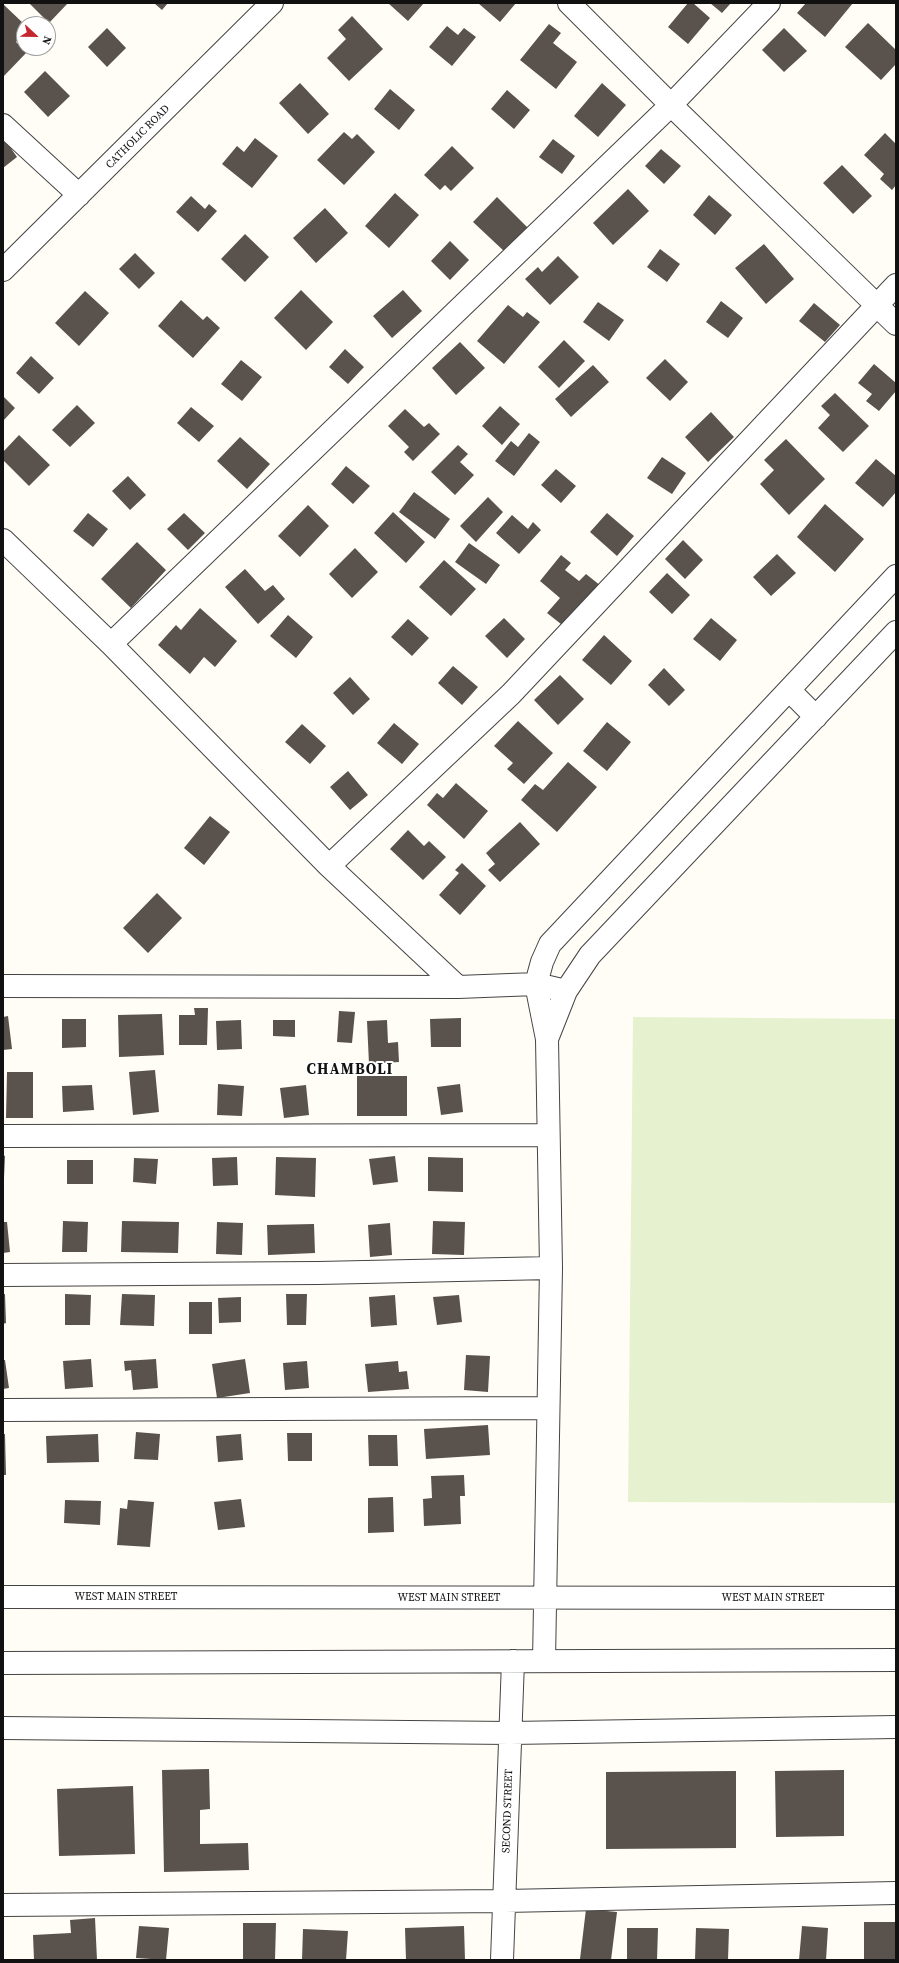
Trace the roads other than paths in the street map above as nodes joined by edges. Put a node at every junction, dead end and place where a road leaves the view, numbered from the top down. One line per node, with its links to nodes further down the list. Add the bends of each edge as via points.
1 (272, 3): 6 (street, CATHOLIC ROAD)
2 (569, 3): 4 (street)
3 (770, 3): 4 (street)
4 (671, 105): 9 (street); 14 (street)
5 (3, 125): 6 (street)
6 (79, 195): 7 (street, CATHOLIC ROAD)
7 (3, 270)
8 (896, 285): 9 (street)
9 (876, 306): 10 (street); 17 (street, via 511,694)
10 (896, 324)
11 (3, 540): 14 (street)
12 (896, 576): 15 (street)
13 (896, 632): 16 (street)
14 (111, 644): 17 (street)
15 (789, 690): 16 (street); 18 (street, via 550,944)
16 (816, 717): 21 (street, via 590,955)
17 (329, 866): 20 (street)
18 (536, 984): 20 (street); 21 (street); 22 (street)
19 (3, 986): 20 (street)
20 (458, 987)
21 (566, 991): 22 (street)
22 (546, 1039): 23 (street)
23 (548, 1135): 24 (street); 25 (street)
24 (3, 1136)
25 (551, 1268): 26 (street, via 318,1273); 27 (street)
26 (3, 1275)
27 (548, 1408): 28 (street); 31 (street)
28 (3, 1410)
29 (3, 1597): 31 (street, WEST MAIN STREET)
30 (896, 1598): 31 (street, WEST MAIN STREET)
31 (546, 1599): 34 (street)
32 (896, 1660): 34 (street)
33 (513, 1661): 34 (street); 35 (street); 38 (street, SECOND STREET)
34 (544, 1661)
35 (3, 1663)
36 (896, 1727): 38 (street)
37 (3, 1728): 38 (street)
38 (510, 1733): 40 (street, SECOND STREET)
39 (896, 1893): 40 (street)
40 (505, 1901): 41 (street); 42 (street, SECOND STREET)
41 (3, 1905)
42 (502, 1960)

